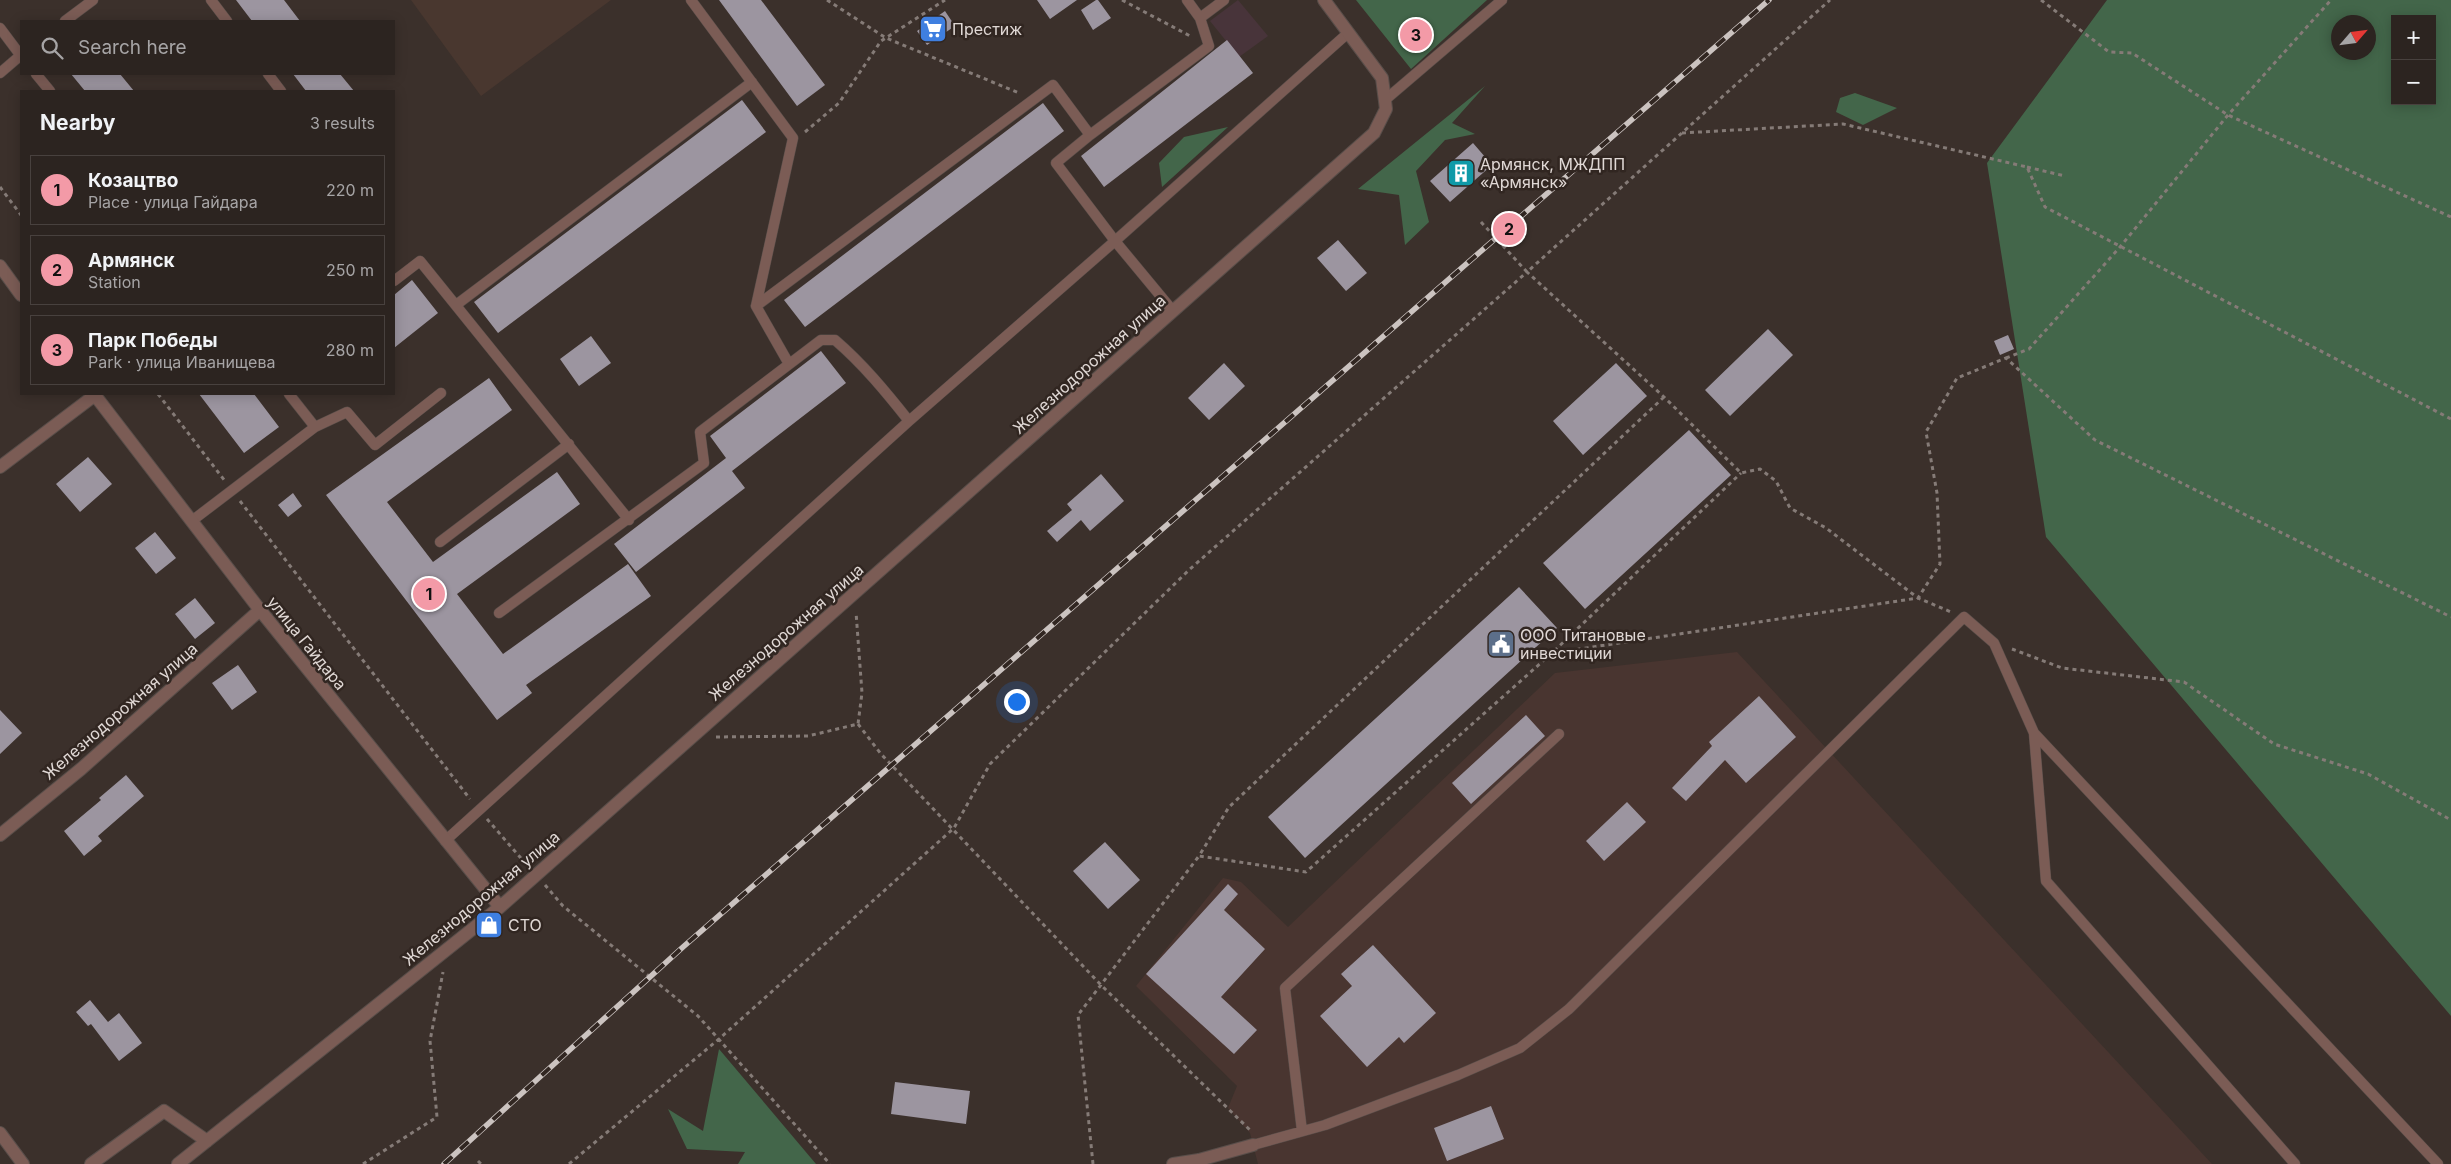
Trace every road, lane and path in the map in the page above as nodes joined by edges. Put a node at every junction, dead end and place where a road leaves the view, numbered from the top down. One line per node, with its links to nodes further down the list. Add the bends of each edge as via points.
1 (93, 0): 15 (lane)
2 (211, 0): 16 (lane)
3 (691, 0): 26 (lane)
4 (827, 0): 19 (path)
5 (945, 0): 19 (path)
6 (1122, 0): 20 (path)
7 (1187, 0): 14 (lane)
8 (1224, 0): 14 (lane)
9 (1324, 0): 18 (street)
10 (1502, 0): 30 (lane)
11 (1830, 0): 32 (path)
12 (2041, 0): 31 (path, via 2109,52 2132,53)
13 (2331, 0): 31 (path)
14 (1200, 18): 20 (lane)
15 (66, 20)
16 (226, 20)
17 (0, 28): 21 (lane)
18 (1348, 33): 30 (street, via 1382,78); 41 (lane)
19 (886, 38): 29 (path); 34 (path, via 839,103)
20 (1209, 46): 33 (lane)
21 (20, 55)
22 (20, 57): 23 (lane)
23 (0, 73)
24 (37, 75): 27 (lane)
25 (269, 75): 28 (lane)
26 (752, 82): 34 (lane, via 793,138); 47 (lane)
27 (49, 90)
28 (280, 90)
29 (1034, 99): 33 (lane, via 1053,85); 48 (lane)
30 (1385, 100): 49 (street, Железнодорожная улица, via 1386,109 1374,133)
31 (2228, 115): 39 (path); 42 (path)
32 (1682, 133): 35 (path, via 1843,124); 44 (path)
33 (1090, 134): 41 (lane, via 1056,163)
34 (791, 144): 48 (lane)
35 (2026, 167): 36 (path); 42 (path, via 2045,208)
36 (2065, 176)
37 (0, 187): 38 (path)
38 (20, 214)
39 (2451, 217)
40 (1482, 222): 44 (path)
41 (1115, 241): 49 (lane); 59 (lane)
42 (2120, 247): 50 (path, via 2029,349); 58 (path)
43 (0, 266): 46 (street)
44 (1527, 272): 57 (path); 82 (path, via 1183,576 990,764)
45 (395, 280): 47 (lane, via 420,261)
46 (20, 294)
47 (456, 305): 61 (lane)
48 (756, 306): 51 (lane)
49 (1173, 311): 68 (street, Железнодорожная улица)
50 (2006, 358): 69 (path, via 1957,378 1926,432 1937,493 1940,564); 73 (path, via 2095,440)
51 (789, 364): 59 (lane, via 822,340 835,340); 66 (lane, via 700,432 704,463)
52 (440, 393): 60 (lane, via 375,445 348,412)
53 (94, 395): 62 (street)
54 (96, 395): 65 (street, улица Гайдара)
55 (159, 395): 64 (path)
56 (290, 395): 60 (lane)
57 (1664, 397): 63 (path); 85 (path, via 1229,806)
58 (2451, 419)
59 (909, 421): 80 (lane)
60 (315, 427): 64 (lane)
61 (569, 444): 66 (lane); 67 (lane)
62 (0, 467)
63 (1741, 473): 69 (path, via 1760,469 1776,481 1790,508 1826,528); 75 (path)
64 (232, 491): 65 (lane); 80 (path)
65 (193, 520): 70 (street, улица Гайдара)
66 (629, 520): 71 (lane)
67 (440, 542)
68 (854, 593): 76 (path, via 862,693); 79 (street, Железнодорожная улица)
69 (1918, 598): 72 (path); 75 (path)
70 (260, 610): 83 (street, Железнодорожная улица, via 81,769); 84 (street, улица Гайдара)
71 (499, 614)
72 (1964, 617): 74 (lane); 91 (lane, via 1569,1010 1520,1048 1458,1075)
73 (2451, 617)
74 (1994, 643): 77 (lane); 81 (path, via 2062,668 2184,682 2274,744 2368,774)
75 (1552, 653): 85 (path, via 1306,872)
76 (858, 724): 79 (path, via 808,736); 82 (path, via 881,754)
77 (2034, 733): 106 (lane, via 2046,882); 107 (lane)
78 (1559, 734): 91 (lane, via 1285,988)
79 (692, 737): 86 (street, Железнодорожная улица)
80 (479, 810): 84 (lane); 86 (path)
81 (2451, 820)
82 (954, 828): 89 (path); 90 (path)
83 (0, 835)
84 (446, 841): 87 (street, улица Гайдара)
85 (1199, 856): 89 (path)
86 (536, 875): 87 (street, Железнодорожная улица); 90 (path, via 562,906 698,1016)
87 (500, 907): 88 (street, Железнодорожная улица)
88 (448, 949): 93 (street, Железнодорожная улица); 100 (path, via 430,1041 437,1117)
89 (1101, 984): 94 (path); 104 (path, via 1078,1015)
90 (718, 1039): 102 (path); 103 (path)
91 (1302, 1131): 94 (lane)
92 (0, 1133): 97 (street)
93 (207, 1140): 98 (street, via 164,1111); 99 (street, Железнодорожная улица)
94 (1258, 1144): 96 (street)
95 (478, 1160): 101 (path)
96 (1201, 1162): 105 (street)
97 (23, 1164)
98 (91, 1164)
99 (178, 1164)
100 (363, 1164)
101 (481, 1164)
102 (568, 1164)
103 (830, 1164)
104 (1093, 1164)
105 (1173, 1164)
106 (2295, 1164)
107 (2438, 1164)

